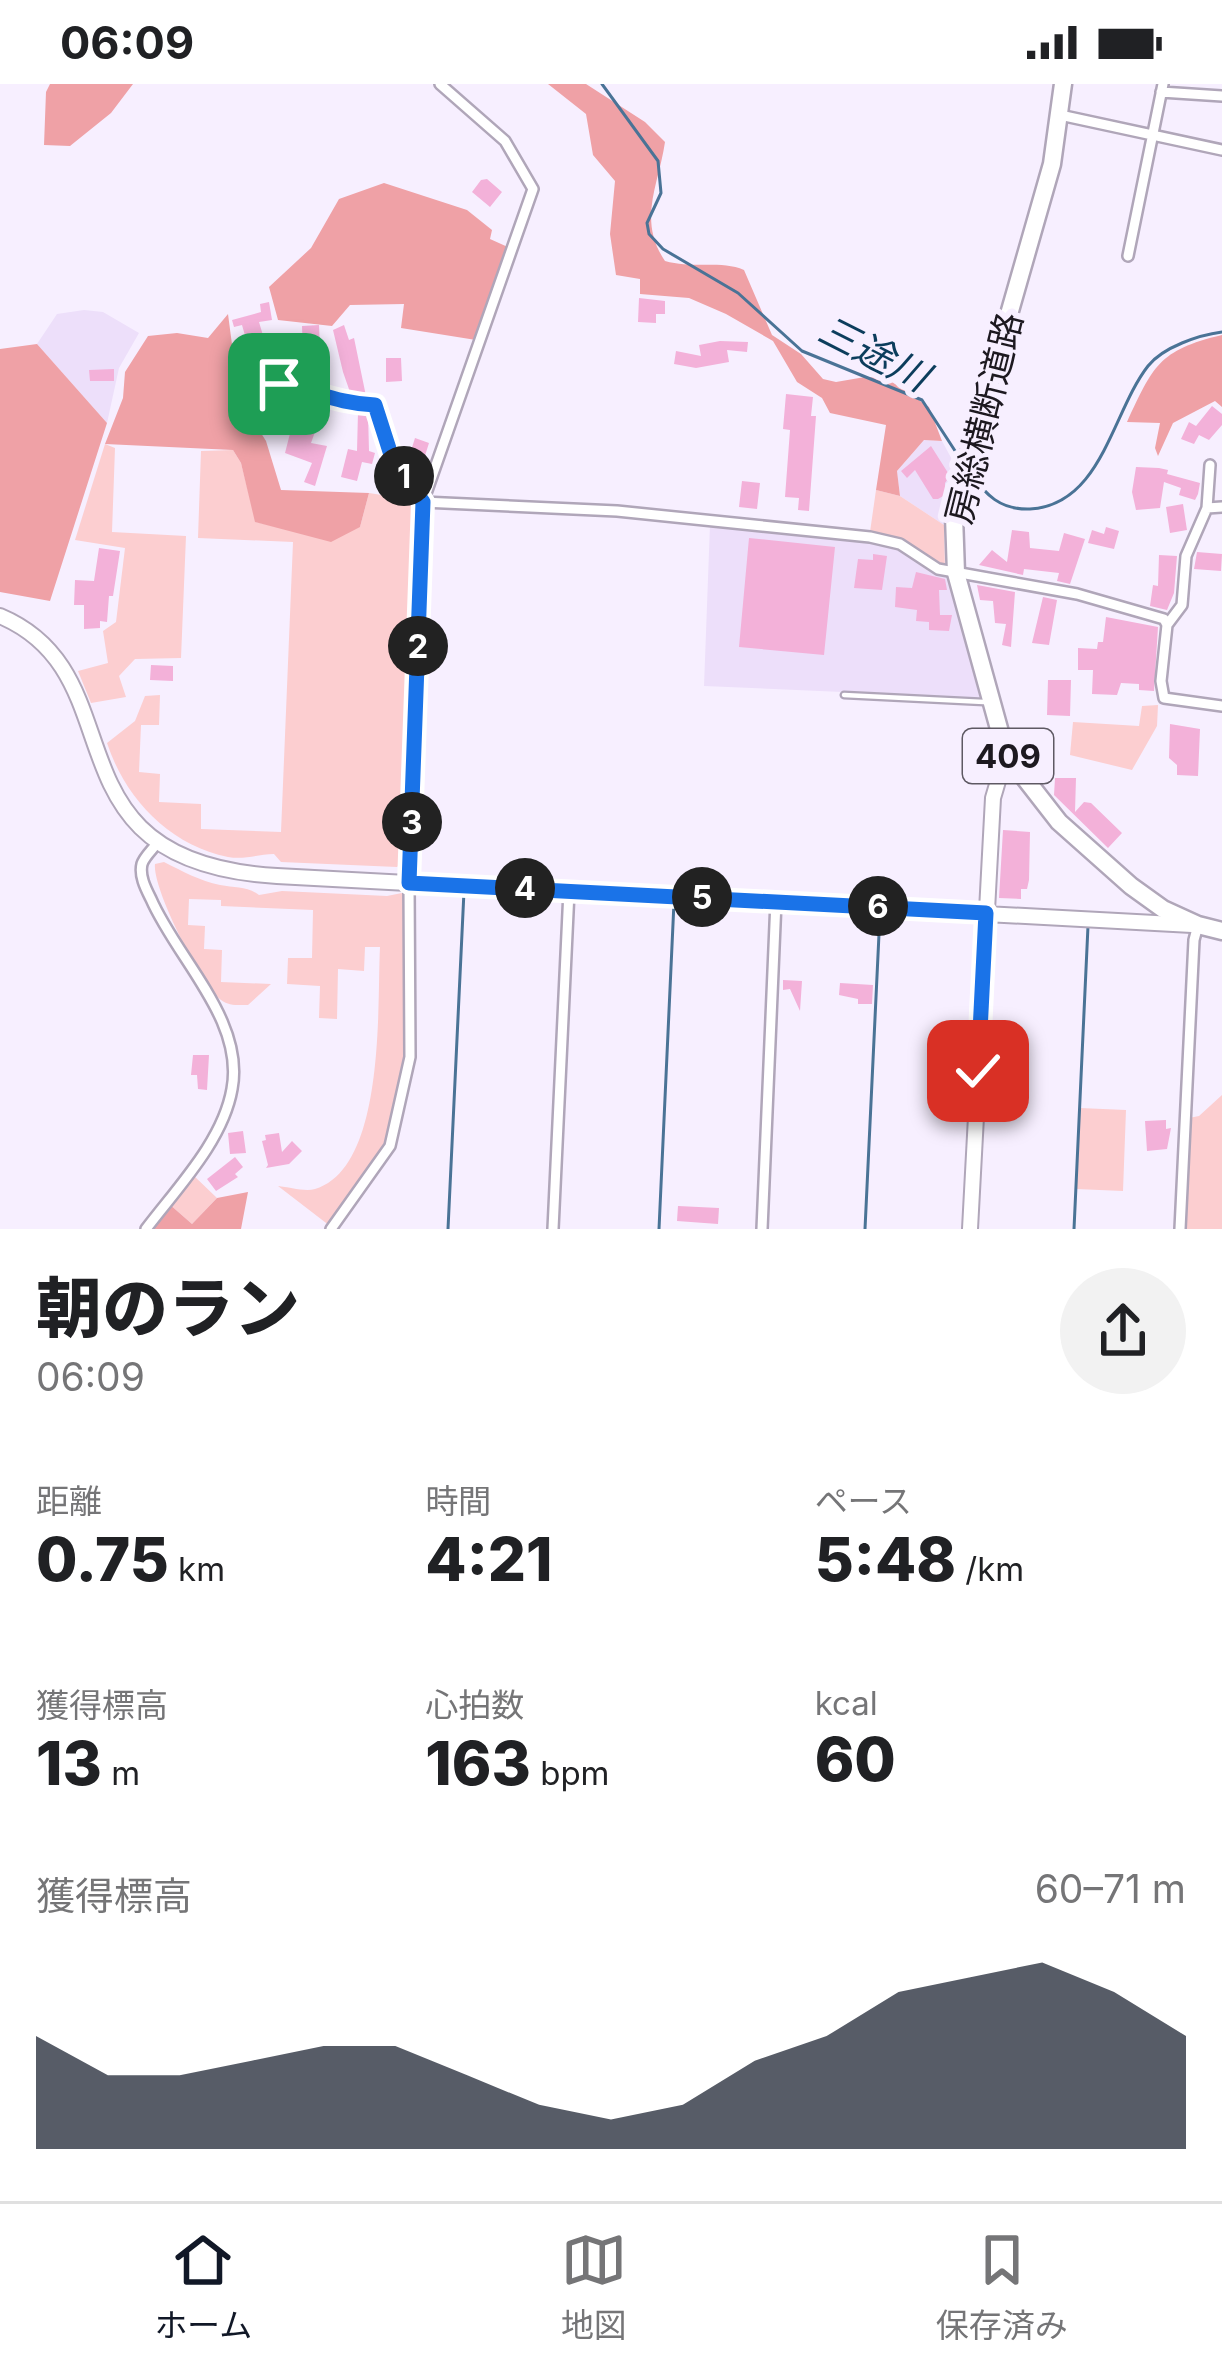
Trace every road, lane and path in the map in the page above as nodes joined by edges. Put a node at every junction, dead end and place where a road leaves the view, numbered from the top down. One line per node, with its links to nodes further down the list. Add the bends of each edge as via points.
1 (440, 84): 11 (street, via 505,141 533,190)
2 (1063, 84): 5 (highway, 房総横断道路 / 409)
3 (1162, 88): 4 (street); 6 (street)
4 (1222, 96)
5 (1060, 116): 6 (street); 14 (highway, 房総横断道路 / 409, via 954,516)
6 (1153, 135): 7 (street); 8 (street)
7 (1222, 149)
8 (1128, 256)
9 (270, 382): 11 (lane, via 375,405 393,461)
10 (1210, 465): 12 (street)
11 (423, 502): 14 (street, via 617,511 870,537); 22 (street)
12 (1207, 508): 13 (street); 16 (street, via 1186,556 1182,605)
13 (1222, 508)
14 (956, 573): 16 (street, via 1077,594); 18 (highway, 房総横断道路 / 409)
15 (0, 616): 21 (main road, via 59,663 105,779)
16 (1168, 625): 19 (street, via 1164,698)
17 (844, 695): 18 (lane)
18 (990, 702): 20 (highway, 房総横断道路 / 409)
19 (1222, 706)
20 (1006, 754): 25 (main road, via 994,798); 26 (highway, 房総横断道路 / 409, via 1059,822 1131,886)
21 (158, 842): 22 (main road, via 177,856 239,874); 28 (street, via 142,876 225,1026 234,1072 217,1131)
22 (409, 883): 23 (main road); 29 (street, via 410,1058 390,1146)
23 (569, 891): 24 (main road); 30 (street)
24 (776, 901): 25 (main road); 31 (street)
25 (986, 913): 26 (main road); 32 (main road)
26 (1198, 926): 27 (highway, 房総横断道路 / 409); 33 (street)
27 (1222, 932)
28 (146, 1229)
29 (331, 1229)
30 (553, 1229)
31 (762, 1229)
32 (970, 1229)
33 (1180, 1229)

